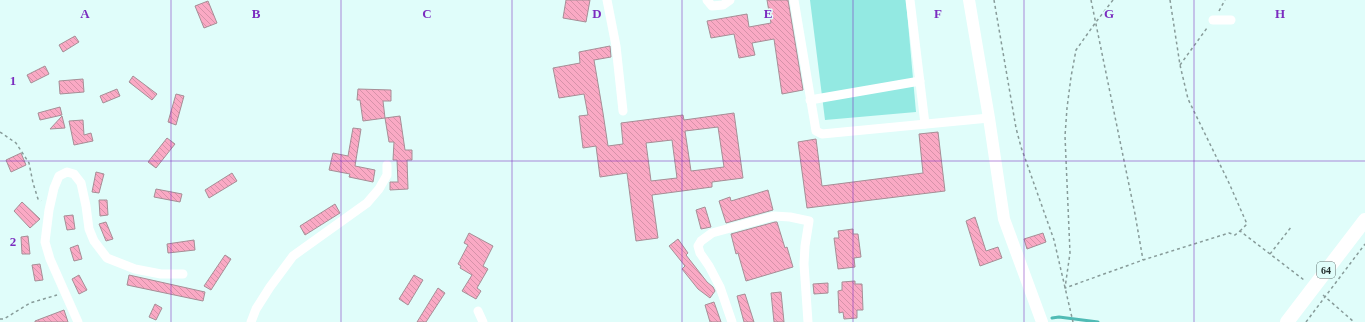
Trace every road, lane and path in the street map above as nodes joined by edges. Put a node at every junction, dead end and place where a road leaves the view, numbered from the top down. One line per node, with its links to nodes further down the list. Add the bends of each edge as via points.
1 (607, 0): 18 (street, via 616,46)
2 (707, 0): 3 (street, via 712,6 723,5)
3 (730, 0)
4 (794, 0): 17 (street)
5 (910, 0): 16 (street)
6 (969, 0): 19 (street)
7 (994, 0): 32 (path, via 1016,128 1054,240)
8 (1091, 0): 14 (path)
9 (1112, 0): 14 (path)
10 (1170, 0): 15 (path)
11 (1226, 0): 12 (path)
12 (1213, 20): 13 (street); 15 (path)
13 (1232, 20)
14 (1096, 22): 29 (path); 32 (path, via 1076,50 1067,108 1065,136 1070,253)
15 (1180, 65): 26 (path, via 1188,99 1247,224)
16 (920, 81): 17 (street); 20 (street)
17 (810, 100): 20 (street, via 816,131 822,134)
18 (623, 111)
19 (989, 118): 20 (street); 42 (street, via 1004,219)
20 (925, 124)
21 (0, 132): 23 (path, via 16,143 30,163 38,199)
22 (387, 165): 38 (street, via 387,175 367,202 293,256 256,308)
23 (49, 210): 30 (street, via 59,176 67,172 74,174 81,183 89,229 94,241 108,258 135,269 161,274); 33 (street, via 45,242)
24 (1365, 220): 31 (main road, 64)
25 (1292, 226): 28 (path)
26 (1240, 231): 28 (path); 29 (path, via 1235,235 1229,233)
27 (1365, 244): 34 (path)
28 (1270, 254): 31 (path)
29 (1143, 260): 32 (path)
30 (183, 274)
31 (1308, 283): 34 (path); 44 (main road, 64)
32 (1065, 288): 43 (path)
33 (65, 293): 36 (path, via 30,303); 37 (street)
34 (1326, 297): 45 (path); 46 (path)
35 (478, 311): 39 (street)
36 (0, 319)
37 (78, 322)
38 (251, 322)
39 (483, 322)
40 (732, 322): 41 (street, via 720,287 698,246 712,233 774,216 809,221 804,264)
41 (808, 322)
42 (1042, 322)
43 (1074, 322)
44 (1287, 322)
45 (1306, 322)
46 (1354, 322)

